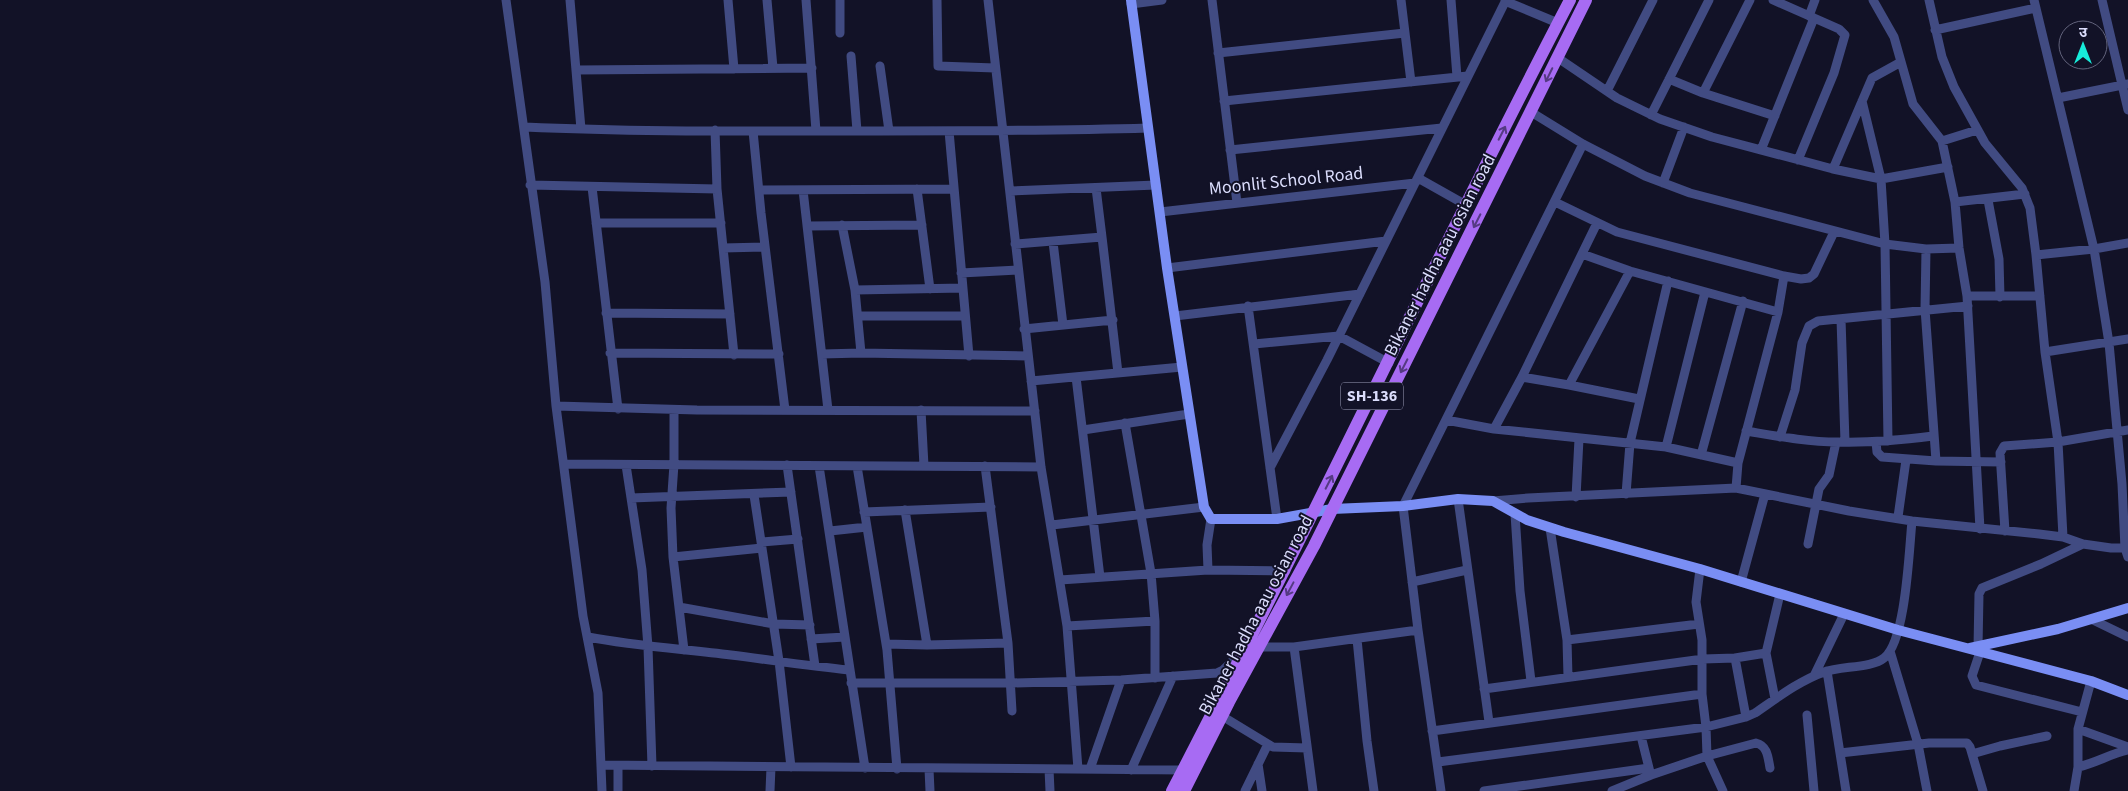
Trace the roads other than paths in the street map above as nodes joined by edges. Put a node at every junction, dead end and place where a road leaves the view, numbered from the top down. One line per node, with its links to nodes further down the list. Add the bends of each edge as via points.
1 (506, 0): 55 (street)
2 (570, 0): 40 (street)
3 (728, 0): 36 (street)
4 (767, 0): 37 (street)
5 (806, 0): 38 (street)
6 (840, 0): 29 (street)
7 (937, 0): 39 (street, via 938,66)
8 (988, 0): 39 (street)
9 (1162, 0): 24 (street)
10 (1212, 0): 31 (street)
11 (1401, 0): 30 (street)
12 (1451, 0): 42 (street)
13 (1570, 0): 27 (main road, Bikaner hadha aau osian road / SH-136)
14 (1586, 0): 33 (main road, Bikaner hadha aau osian road / SH-136)
15 (1653, 0): 46 (street)
16 (1709, 0): 43 (street)
17 (1750, 0): 47 (street)
18 (1773, 0): 26 (street)
19 (1815, 0): 26 (street)
20 (1873, 0): 34 (street, via 1894,36)
21 (1929, 0): 28 (street)
22 (2102, 0): 45 (street)
23 (1506, 1): 27 (street); 41 (street)
24 (1131, 2): 57 (street)
25 (2035, 4): 28 (street); 48 (street)
26 (1812, 17): 54 (street); 72 (street, via 1845,35 1834,73)
27 (1558, 23): 93 (main road, Bikaner hadha aau osian road / SH-136, one-way to 27)
28 (1935, 30): 61 (street, via 1954,87)
29 (840, 32)
30 (1405, 32): 31 (street); 44 (street)
31 (1218, 53): 49 (street)
32 (851, 56): 64 (street)
33 (1558, 58): 46 (street); 52 (main road, Bikaner hadha aau osian road / SH-136, one-way to 52)
34 (1901, 62): 50 (street, via 1872,78); 68 (street, via 1913,104)
35 (880, 66): 65 (street)
36 (734, 68): 37 (street); 40 (street)
37 (774, 68): 38 (street)
38 (812, 68): 63 (street)
39 (995, 68): 67 (street)
40 (577, 70): 59 (street)
41 (1468, 76): 42 (street); 58 (street)
42 (1457, 77): 44 (street)
43 (1669, 79): 47 (street); 53 (street)
44 (1411, 82): 49 (street)
45 (2125, 85): 48 (street); 51 (street)
46 (1607, 91): 53 (street)
47 (1703, 92): 54 (street)
48 (2058, 98): 112 (street)
49 (1224, 101): 70 (street)
50 (1862, 101): 74 (street); 75 (street)
51 (2128, 110)
52 (1531, 112): 69 (street); 218 (main road, Bikaner hadha aau osian road / SH-136, one-way to 218)
53 (1651, 115): 56 (street)
54 (1775, 116): 71 (street)
55 (525, 127): 59 (street); 78 (street)
56 (1684, 127): 71 (street); 77 (street)
57 (1148, 128): 67 (street); 79 (street)
58 (1442, 128): 70 (street); 76 (street)
59 (581, 129): 60 (street)
60 (715, 130): 62 (street); 83 (street)
61 (1977, 130): 68 (street); 88 (street)
62 (753, 131): 63 (street); 85 (street)
63 (816, 131): 64 (street)
64 (857, 131): 65 (street)
65 (888, 131): 66 (street)
66 (949, 131): 67 (street); 81 (street)
67 (1003, 131): 87 (street)
68 (1942, 141): 73 (street)
69 (1583, 144): 77 (street); 90 (street)
70 (1230, 150): 92 (street)
71 (1761, 150): 72 (street)
72 (1798, 160): 74 (street)
73 (1948, 167): 75 (street); 91 (street)
74 (1832, 169): 75 (street)
75 (1881, 179): 107 (street)
76 (1416, 180): 92 (street, Moonlit School Road); 93 (street); 103 (street)
77 (1663, 183): 101 (street)
78 (530, 185): 80 (street); 164 (street, via 545,282)
79 (1156, 185): 82 (street); 94 (street)
80 (592, 187): 83 (street); 95 (street)
81 (954, 188): 84 (street); 118 (street)
82 (1096, 188): 87 (street); 102 (street)
83 (717, 189): 96 (street)
84 (918, 189): 86 (street); 99 (street)
85 (759, 190): 86 (street); 108 (street)
86 (802, 190): 100 (street)
87 (1010, 191): 106 (street)
88 (2025, 194): 89 (street); 114 (street)
89 (1988, 200): 91 (street); 128 (street, via 1999,259)
90 (1554, 202): 97 (street); 172 (street)
91 (1955, 202): 110 (street)
92 (1237, 203): 94 (street, Moonlit School Road)
93 (1466, 205): 156 (main road, Bikaner hadha aau osian road / SH-136)
94 (1160, 212): 115 (street)
95 (596, 223): 96 (street); 134 (street)
96 (721, 223): 109 (street)
97 (1597, 223): 113 (street); 119 (street, via 1617,232)
98 (842, 225): 99 (street); 100 (street); 123 (street)
99 (922, 225): 122 (street)
100 (807, 226): 152 (street)
101 (1834, 232): 107 (street); 119 (street, via 1814,274 1801,279)
102 (1102, 237): 104 (street); 141 (street)
103 (1386, 241): 115 (street); 125 (street)
104 (1053, 242): 106 (street); 142 (street)
105 (2128, 243): 112 (street)
106 (1015, 244): 116 (street)
107 (1885, 244): 111 (street); 135 (street)
108 (765, 247): 109 (street); 151 (street)
109 (723, 248): 136 (street)
110 (1959, 248): 111 (street); 126 (street)
111 (1926, 249): 132 (street)
112 (2094, 249): 114 (street); 146 (street)
113 (1582, 254): 117 (street); 160 (street)
114 (2036, 255): 127 (street)
115 (1167, 268): 139 (street)
116 (1018, 270): 118 (street); 143 (street)
117 (1630, 271): 120 (street); 162 (street)
118 (961, 272): 121 (street)
119 (1784, 276): 133 (street)
120 (1668, 281): 124 (street); 163 (street)
121 (963, 288): 122 (street); 138 (street)
122 (930, 289): 123 (street)
123 (855, 290): 137 (street)
124 (1706, 292): 129 (street); 187 (street)
125 (1360, 294): 130 (street); 144 (street)
126 (1967, 296): 128 (street); 131 (street)
127 (2040, 296): 128 (street); 148 (street)
128 (2000, 297)
129 (1742, 301): 133 (street); 188 (street)
130 (1248, 306): 139 (street); 147 (street)
131 (1968, 306): 132 (street); 191 (street)
132 (1925, 309): 135 (street); 179 (street)
133 (1778, 312): 177 (street)
134 (606, 313): 136 (street); 149 (street)
135 (1887, 313): 140 (street); 182 (street)
136 (730, 314): 153 (street)
137 (858, 316): 138 (street); 150 (street)
138 (965, 316): 154 (street)
139 (1175, 316): 157 (street)
140 (1841, 319): 180 (street, via 1818,321 1805,333 1795,390); 183 (street)
141 (1113, 320): 142 (street); 158 (street)
142 (1063, 325): 143 (street)
143 (1024, 329): 155 (street)
144 (1339, 336): 147 (street); 156 (street); 203 (street)
145 (2128, 339): 146 (street)
146 (2109, 343): 148 (street); 178 (street)
147 (1254, 344): 203 (street)
148 (2045, 352): 185 (street)
149 (610, 353): 153 (street); 165 (street)
150 (861, 353): 152 (street); 154 (street)
151 (779, 354): 153 (street); 167 (street)
152 (822, 354): 168 (street)
153 (734, 355)
154 (969, 356): 155 (street)
155 (1028, 356): 161 (street)
156 (1389, 363): 221 (main road, Bikaner hadha aau osian road / SH-136, one-way to 156)
157 (1182, 367): 158 (street); 171 (street)
158 (1118, 373): 159 (street)
159 (1076, 377): 161 (street); 175 (street)
160 (1522, 377): 162 (street); 174 (street)
161 (1031, 381): 170 (street)
162 (1569, 384): 163 (street)
163 (1639, 399): 186 (street)
164 (556, 406): 165 (street); 194 (street)
165 (618, 409): 166 (street)
166 (674, 410): 167 (street); 196 (street)
167 (786, 410): 168 (street)
168 (828, 410): 169 (street)
169 (921, 410): 170 (street); 200 (street)
170 (1035, 411): 202 (street)
171 (1189, 414): 173 (street); 217 (street)
172 (1446, 420): 174 (street); 215 (street)
173 (1125, 423): 175 (street); 223 (street)
174 (1494, 429): 181 (street)
175 (1083, 430): 227 (street)
176 (2128, 430): 178 (street)
177 (1746, 431): 180 (street); 193 (street)
178 (2118, 432): 185 (street); 240 (street)
179 (1933, 436): 182 (street); 190 (street)
180 (1780, 437): 183 (street)
181 (1579, 439): 186 (street); 209 (street)
182 (1888, 441): 184 (street)
183 (1841, 442): 184 (street); 214 (street, via 1829,475 1819,489)
184 (1876, 442): 189 (street, via 1877,452 1882,457)
185 (2058, 442): 192 (street, via 2004,446 2000,453); 235 (street)
186 (1630, 444): 187 (street); 206 (street)
187 (1666, 447): 188 (street)
188 (1701, 455): 193 (street)
189 (1906, 460): 190 (street); 224 (street)
190 (1936, 461): 191 (street)
191 (1976, 462): 192 (street); 232 (street)
192 (2001, 462): 234 (street)
193 (1738, 463): 204 (street)
194 (564, 464): 195 (street); 265 (street, via 583,616)
195 (626, 464): 196 (street); 210 (street)
196 (674, 464): 197 (street); 211 (street)
197 (787, 465): 198 (street); 205 (street)
198 (819, 466): 199 (street); 233 (street)
199 (857, 466): 200 (street); 220 (street)
200 (924, 466): 201 (street)
201 (985, 466): 202 (street); 216 (street)
202 (1041, 467): 229 (street)
203 (1270, 468): 226 (street)
204 (1736, 488): 206 (street); 207 (street)
205 (791, 492): 208 (street); 236 (street)
206 (1626, 494): 209 (street)
207 (1765, 494): 214 (street); 250 (street)
208 (754, 495): 211 (street); 239 (street)
209 (1576, 497): 213 (street)
210 (631, 498): 211 (street); 272 (street, via 642,570)
211 (671, 498): 241 (street)
212 (1458, 499): 213 (street); 215 (street); 245 (street)
213 (1493, 501): 222 (street)
214 (1816, 504): 224 (street); 237 (street)
215 (1403, 506): 218 (street); 249 (street)
216 (991, 507): 219 (street); 269 (street)
217 (1204, 507): 223 (street); 225 (street)
218 (1332, 509): 221 (street); 273 (main road, Bikaner hadha aau osian road / SH-136, one-way to 273)
219 (905, 510): 220 (street); 271 (street)
220 (864, 512): 230 (street)
221 (1314, 513): 226 (street); 244 (main road, Bikaner hadha aau osian road / SH-136)
222 (1515, 514): 231 (street); 292 (street)
223 (1142, 515): 227 (street); 246 (street)
224 (1898, 517): 228 (street)
225 (1211, 519): 226 (street); 243 (street)
226 (1277, 519)
227 (1093, 521): 229 (street); 247 (street)
228 (1912, 521): 232 (street); 262 (street)
229 (1052, 525): 248 (street)
230 (867, 528): 233 (street); 270 (street)
231 (1550, 528): 242 (street); 268 (street)
232 (1980, 529): 234 (street)
233 (830, 531): 263 (street)
234 (2004, 531): 235 (street)
235 (2063, 537): 238 (street)
236 (798, 539): 239 (street); 259 (street)
237 (1808, 544)
238 (2083, 544): 240 (street); 276 (street, via 1982,588)
239 (762, 545): 241 (street); 257 (street)
240 (2127, 551)
241 (673, 557): 252 (street)
242 (1700, 569): 250 (street); 258 (street, via 1696,602)
243 (1208, 570): 244 (street); 246 (street)
244 (1286, 570): 275 (main road, Bikaner hadha aau osian road / SH-136)
245 (1468, 570): 249 (street); 297 (street)
246 (1151, 573): 247 (street); 256 (street)
247 (1100, 577): 248 (street)
248 (1060, 580): 260 (street)
249 (1412, 582): 261 (street)
250 (1742, 582): 251 (street)
251 (1780, 594): 254 (street); 279 (street)
252 (679, 606): 257 (street); 277 (street)
253 (2126, 611): 255 (street)
254 (1844, 614): 262 (street); 287 (street)
255 (2093, 620): 264 (street); 276 (street)
256 (1155, 621): 260 (street); 289 (street)
257 (774, 624): 259 (street); 282 (street)
258 (1699, 624): 268 (street); 281 (street)
259 (810, 625): 266 (street)
260 (1067, 626): 291 (street)
261 (1418, 630): 267 (street); 309 (street)
262 (1898, 630): 276 (street); 278 (street)
263 (845, 637): 266 (street); 284 (street)
264 (2128, 637)
265 (593, 638): 272 (street); 321 (street)
266 (811, 639): 283 (street)
267 (1357, 639): 274 (street); 347 (street)
268 (1568, 640): 288 (street)
269 (1008, 642): 271 (street); 296 (street)
270 (886, 644): 271 (street); 294 (street)
271 (927, 645)
272 (648, 647): 277 (street); 322 (street)
273 (1259, 647): 274 (street); 304 (main road, Bikaner hadha aau osian road / SH-136)
274 (1294, 647): 314 (street)
275 (1246, 649): 286 (street, via 1217,673); 334 (main road, Bikaner hadha aau osian road / SH-136)
276 (1976, 649): 293 (street); 302 (street, via 1972,676 1976,685)
277 (684, 650): 282 (street)
278 (1890, 651): 285 (street, via 1877,663); 313 (street)
279 (1766, 653): 280 (street); 300 (street)
280 (1735, 658): 281 (street); 305 (street)
281 (1703, 659): 288 (street); 298 (street)
282 (780, 661): 283 (street); 324 (street)
283 (815, 666): 284 (street)
284 (849, 670): 295 (street)
285 (1827, 671): 287 (street); 316 (street)
286 (1173, 676): 289 (street); 333 (street)
287 (1814, 676): 300 (street)
288 (1568, 677): 292 (street)
289 (1155, 678): 290 (street)
290 (1120, 680): 291 (street); 332 (street)
291 (1072, 681): 296 (street); 331 (street)
292 (1531, 681): 297 (street)
293 (2091, 681): 299 (street); 302 (street)
294 (890, 682): 295 (street); 296 (street); 328 (street)
295 (851, 683): 326 (street)
296 (1012, 683): 301 (street)
297 (1484, 689): 306 (street)
298 (1702, 694): 306 (street); 307 (street)
299 (2128, 696)
300 (1775, 700): 305 (street)
301 (1012, 711)
302 (2082, 712): 308 (street)
303 (1807, 715): 352 (street)
304 (1222, 716): 312 (street); 334 (main road, Bikaner hadha aau osian road / SH-136)
305 (1746, 717): 307 (street)
306 (1489, 722): 309 (street)
307 (1706, 727): 310 (street); 318 (street)
308 (2078, 729): 315 (street); 325 (street)
309 (1432, 730): 319 (street)
310 (1641, 736): 319 (street); 335 (street)
311 (2046, 736): 317 (street)
312 (1268, 744): 314 (street); 320 (street)
313 (1918, 744): 316 (street); 317 (street, via 1967,742); 354 (street)
314 (1307, 748): 346 (street)
315 (2128, 748): 325 (street)
316 (1840, 753): 353 (street)
317 (1972, 754): 355 (street)
318 (1707, 756): 327 (street, via 1756,743 1766,748); 335 (street); 351 (street)
319 (1438, 762): 348 (street)
320 (1258, 763): 344 (street); 345 (street)
321 (610, 766): 322 (street); 337 (street); 338 (street)
322 (652, 766): 323 (street)
323 (771, 767): 324 (street); 339 (street)
324 (791, 767): 326 (street)
325 (2078, 767): 356 (street)
326 (865, 768): 328 (street)
327 (1770, 768)
328 (897, 769): 329 (street)
329 (929, 769): 330 (street); 340 (street)
330 (1049, 769): 331 (street); 341 (street)
331 (1078, 769): 332 (street)
332 (1090, 769): 333 (street)
333 (1131, 770): 334 (street)
334 (1188, 770): 342 (main road, Bikaner hadha aau osian road / SH-136); 343 (main road, Bikaner hadha aau osian road / SH-136)
335 (1650, 772): 336 (street); 349 (street)
336 (1622, 789): 350 (street)
337 (602, 791)
338 (618, 791)
339 (770, 791)
340 (930, 791)
341 (1050, 791)
342 (1172, 791)
343 (1184, 791)
344 (1245, 791)
345 (1262, 791)
346 (1313, 791)
347 (1374, 791)
348 (1441, 791)
349 (1484, 791)
350 (1612, 791)
351 (1723, 791)
352 (1814, 791)
353 (1846, 791)
354 (1928, 791)
355 (1983, 791)
356 (2074, 791)

